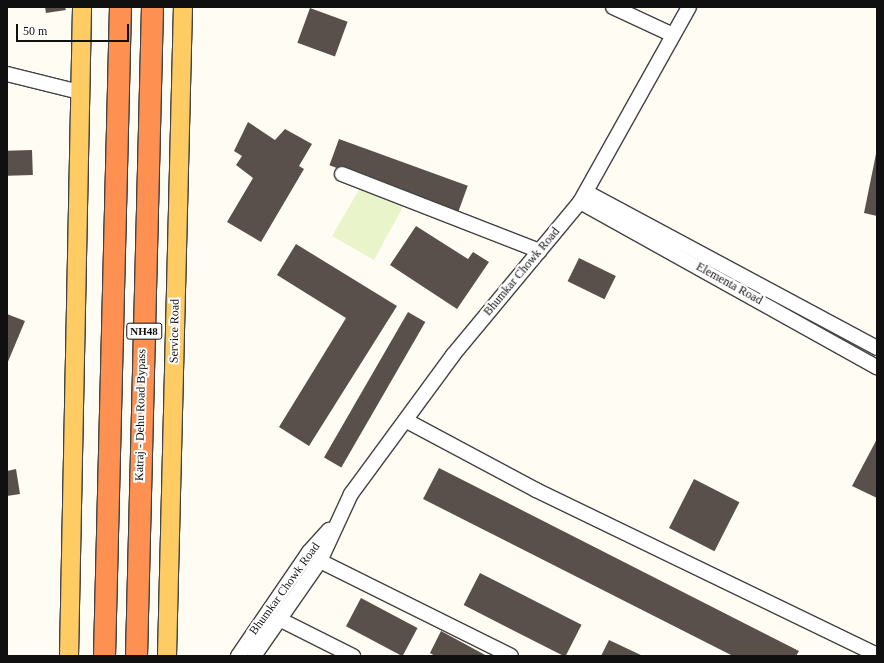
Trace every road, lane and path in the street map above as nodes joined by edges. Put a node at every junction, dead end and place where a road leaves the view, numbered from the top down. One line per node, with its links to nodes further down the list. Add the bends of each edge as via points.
1 (82, 7): 9 (main road)
2 (120, 7): 21 (highway, NH48)
3 (152, 7): 22 (highway, Katraj - Dehu Road Bypass / NH48)
4 (183, 7): 23 (main road, Service Road)
5 (614, 7): 7 (street)
6 (689, 7): 7 (street, Bhumkar Chowk Road)
7 (673, 35): 11 (street, Bhumkar Chowk Road)
8 (7, 74): 9 (street)
9 (80, 92): 20 (main road)
10 (342, 174): 13 (street)
11 (583, 197): 12 (street, Elementa Road); 13 (street, Bhumkar Chowk Road)
12 (680, 250): 14 (street, Elementa Road); 15 (street, Elementa Road)
13 (540, 251): 16 (street, Bhumkar Chowk Road, via 452,355)
14 (877, 348)
15 (877, 367)
16 (407, 421): 17 (street, Bhumkar Chowk Road, via 351,494); 28 (street, via 536,490 873,653)
17 (335, 524): 18 (street, Bhumkar Chowk Road); 24 (street, Bhumkar Chowk Road, via 309,552)
18 (320, 561): 19 (street, Bhumkar Chowk Road); 27 (street)
19 (279, 619): 25 (street, Bhumkar Chowk Road); 26 (street)
20 (69, 656)
21 (104, 656)
22 (136, 656)
23 (167, 656)
24 (238, 656)
25 (254, 656)
26 (353, 656)
27 (511, 656)
28 (873, 656)

